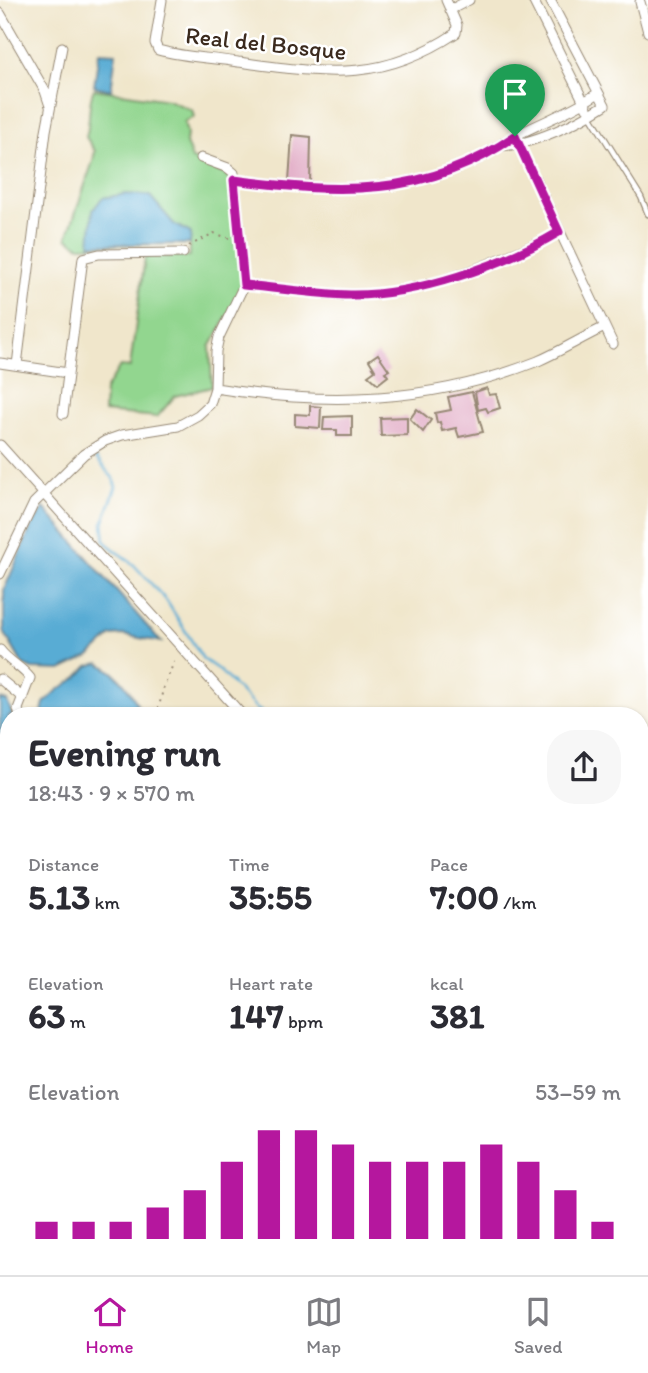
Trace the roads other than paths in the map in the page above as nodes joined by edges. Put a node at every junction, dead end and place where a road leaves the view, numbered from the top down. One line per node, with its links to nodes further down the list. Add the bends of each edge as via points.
1 (162, 0): 5 (street, Real del Bosque, via 155,43 158,50 310,71 358,72 412,56 456,33)
2 (469, 0): 5 (street)
3 (533, 0): 11 (street)
4 (550, 0): 10 (street)
5 (448, 3)
6 (642, 3): 8 (street)
7 (0, 13): 12 (street)
8 (648, 32)
9 (62, 47): 12 (street)
10 (598, 93): 11 (street); 13 (street, via 605,105)
11 (584, 103): 13 (street); 14 (street)
12 (50, 106): 24 (street)
13 (590, 115): 14 (street); 17 (lane)
14 (517, 141): 16 (street, via 444,172 373,188 325,190); 18 (street)
15 (201, 158): 16 (street, via 229,168)
16 (234, 180): 20 (street)
17 (648, 214)
18 (559, 232): 20 (street, via 475,271 385,293 351,295); 21 (street)
19 (183, 253): 25 (street, via 83,258)
20 (244, 285): 26 (street, via 219,337)
21 (605, 327): 22 (street); 26 (street, via 539,360 412,395 326,400)
22 (613, 344)
23 (0, 363): 24 (street)
24 (17, 365): 25 (street)
25 (68, 373): 27 (street)
26 (215, 388): 29 (street, via 210,404 198,415 178,426 104,440)
27 (63, 414)
28 (0, 445): 29 (street)
29 (44, 493): 30 (street, via 34,503); 35 (street)
30 (0, 574)
31 (0, 650): 33 (street, via 30,678)
32 (0, 679): 33 (street)
33 (23, 698): 34 (street)
34 (19, 707)
35 (235, 707)

